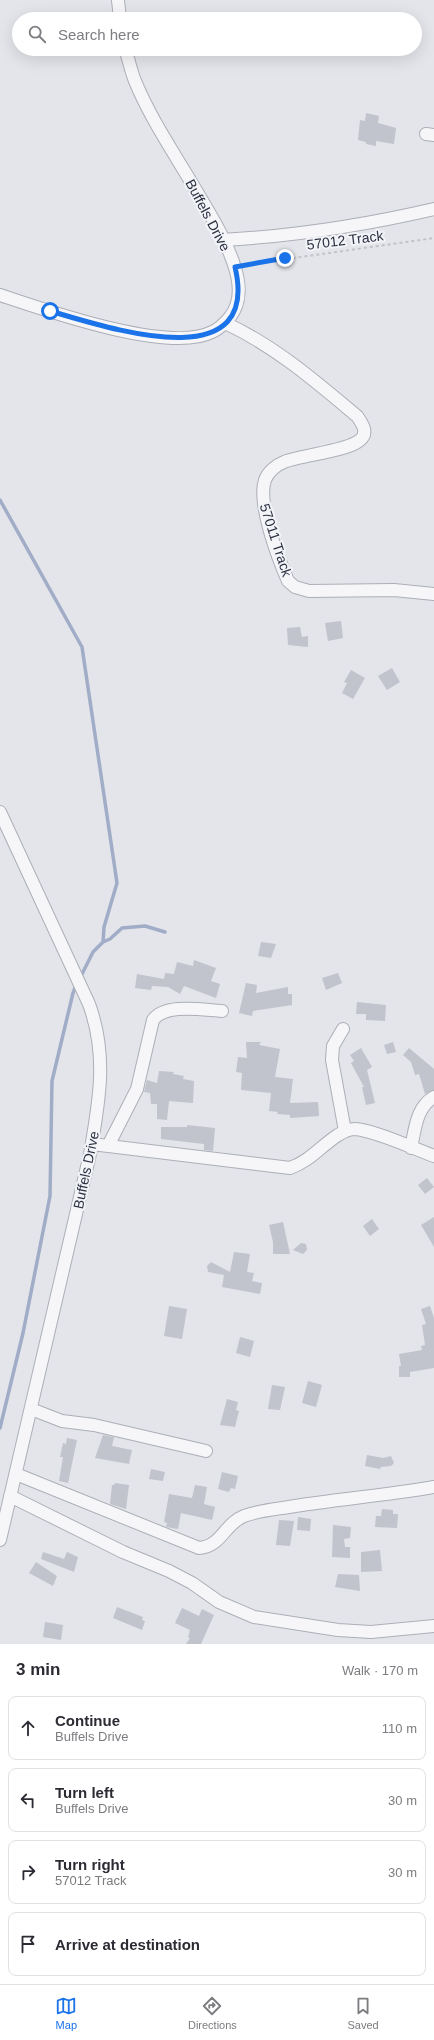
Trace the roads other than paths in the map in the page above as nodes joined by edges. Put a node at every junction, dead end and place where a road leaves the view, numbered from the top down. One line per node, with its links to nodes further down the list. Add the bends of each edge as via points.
1 (118, 0): 2 (street)
2 (119, 12)
3 (127, 56): 5 (street, Buffels Drive, via 135,81 151,114)
4 (434, 209): 5 (street, via 378,222 261,238)
5 (223, 240): 7 (street, Buffels Drive, via 235,267 238,295 236,310)
6 (0, 295): 7 (street, Buffels Drive, via 126,332 157,337 197,336 211,333)
7 (225, 323): 8 (street, 57011 Track, via 279,353 356,416 363,425 361,440 350,446 283,462 272,469 265,480 262,495 264,508 288,580 308,592 394,590)
8 (434, 594)
9 (0, 812): 14 (street, Buffels Drive, via 96,1023 102,1067)
10 (222, 1011): 15 (street, via 190,1009 163,1011 158,1014 153,1020 137,1088)
11 (343, 1029): 13 (street, via 333,1046 332,1060)
12 (434, 1097): 16 (street, via 421,1109)
13 (345, 1131): 15 (street, via 303,1163 290,1168); 16 (street, via 355,1129 371,1133)
14 (92, 1144): 15 (street); 18 (street, Buffels Drive)
15 (108, 1146)
16 (411, 1148): 17 (street)
17 (434, 1156)
18 (31, 1409): 19 (street, via 62,1421 101,1427); 20 (street, Buffels Drive)
19 (206, 1451)
20 (16, 1474): 21 (street, via 199,1548 209,1547 236,1520 257,1512); 22 (street, Buffels Drive)
21 (434, 1487)
22 (10, 1496): 23 (street, Buffels Drive); 24 (street, via 123,1552 169,1571 219,1602 254,1617 338,1630 371,1632)
23 (0, 1540)
24 (434, 1626)

